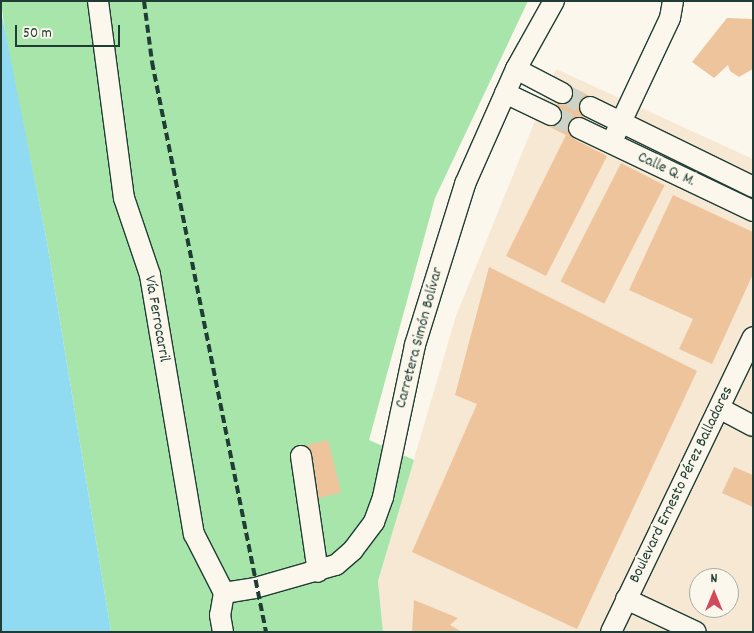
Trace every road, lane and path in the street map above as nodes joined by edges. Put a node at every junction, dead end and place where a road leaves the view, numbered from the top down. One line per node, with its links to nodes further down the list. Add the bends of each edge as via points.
1 (98, 1): 19 (street, Vía Ferrocarril, via 124,198 150,275 194,534)
2 (554, 1): 4 (street, Carretera Simón Bolívar)
3 (673, 1): 9 (street, via 670,18)
4 (516, 69): 5 (street, Carretera Simón Bolívar); 6 (street)
5 (505, 93): 8 (street); 18 (street, Carretera Simón Bolívar, via 465,184 422,318 403,391 383,497 374,522 353,550 336,565)
6 (562, 93)
7 (590, 107): 9 (street, Calle Q. M.)
8 (551, 115)
9 (621, 123): 11 (street); 12 (street, Calle Q. M.)
10 (579, 128): 11 (street, Calle Q. M.)
11 (612, 144): 13 (street, Calle Q. M.)
12 (753, 187)
13 (753, 210)
14 (753, 337): 15 (street, Boulevard Ernesto Pérez Balladares)
15 (721, 409): 16 (street); 20 (street, Boulevard Ernesto Pérez Balladares)
16 (753, 426)
17 (301, 456): 18 (street)
18 (318, 572): 19 (street, Carretera Simón Bolívar)
19 (224, 593): 21 (street, via 220,615)
20 (626, 599): 22 (street, Boulevard Ernesto Pérez Balladares); 23 (street)
21 (223, 632)
22 (611, 632)
23 (696, 632)

